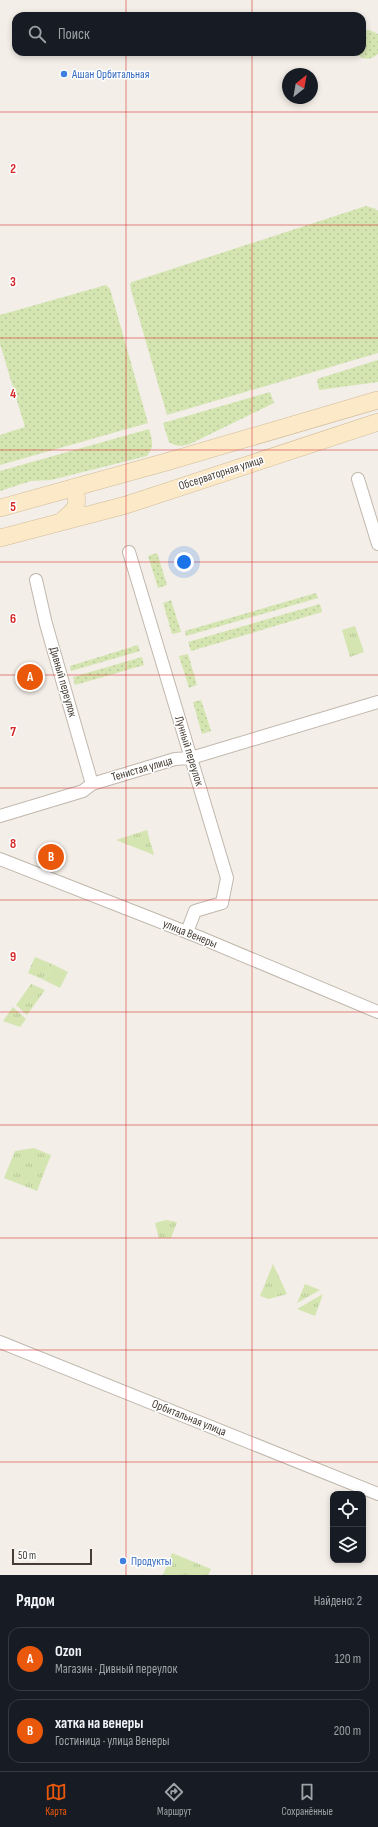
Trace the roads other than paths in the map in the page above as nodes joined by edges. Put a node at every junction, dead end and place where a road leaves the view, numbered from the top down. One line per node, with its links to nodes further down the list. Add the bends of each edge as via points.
1 (378, 400): 4 (main road, Обсерваторная улица)
2 (378, 422): 6 (main road, Обсерваторная улица, via 126,505)
3 (358, 479): 8 (street)
4 (75, 487): 5 (main road, Обсерваторная улица); 6 (main road, via 78,503)
5 (0, 508)
6 (63, 520): 7 (main road, Обсерваторная улица)
7 (0, 538)
8 (378, 544)
9 (129, 552): 12 (street, Лунный переулок)
10 (36, 580): 13 (street, Дивный переулок, via 46,624)
11 (378, 702): 12 (street, Тенистая улица)
12 (191, 758): 13 (street, Тенистая улица, via 175,759); 16 (street, Лунный переулок, via 227,878 222,903 195,911)
13 (92, 784): 14 (street, Тенистая улица, via 83,792)
14 (0, 816)
15 (0, 859): 16 (street, улица Венеры)
16 (187, 932): 17 (street, улица Венеры)
17 (378, 1012)
18 (0, 1342): 19 (street, Орбитальная улица)
19 (378, 1494)

